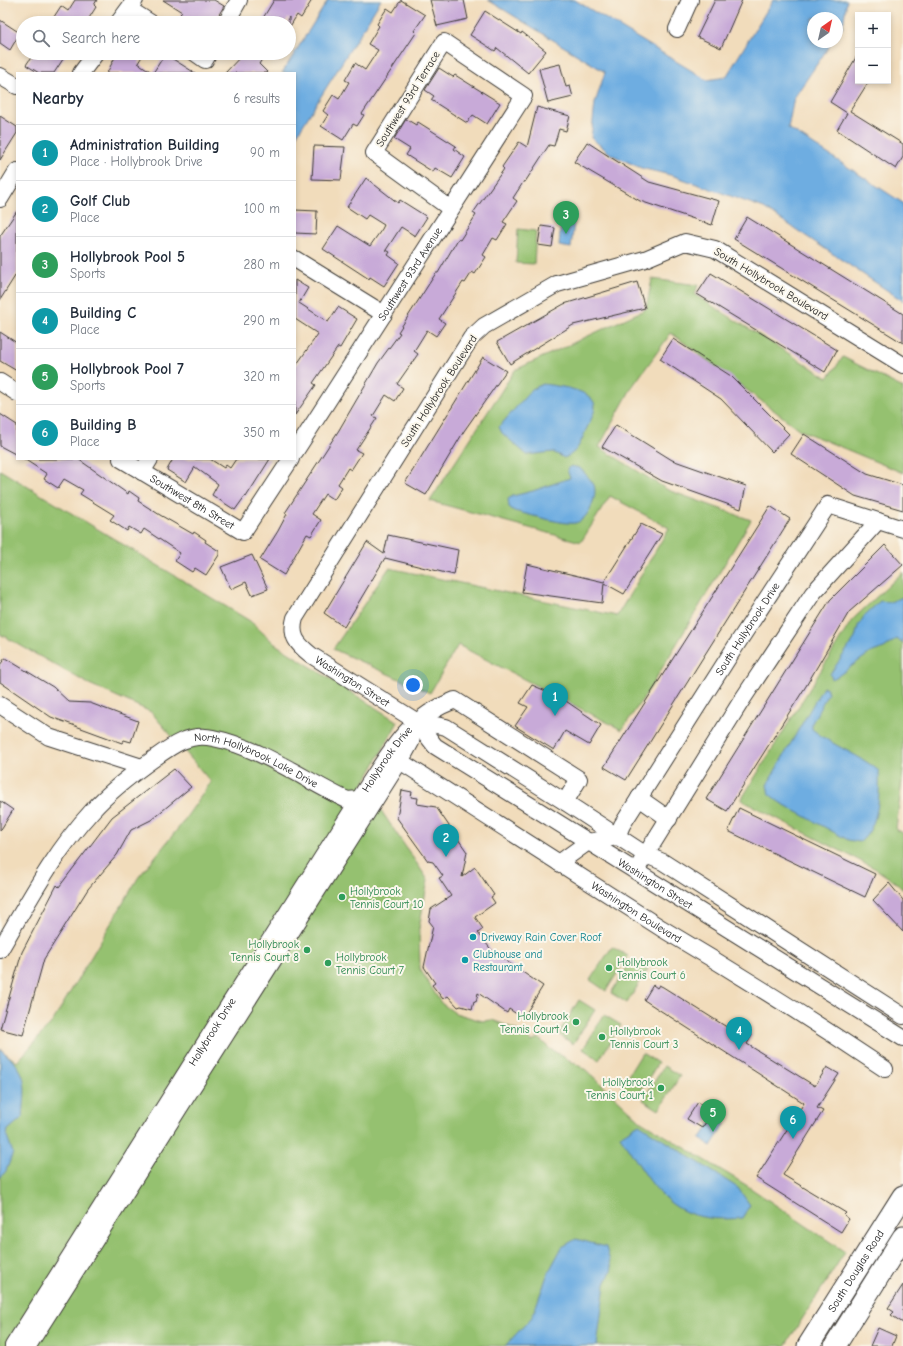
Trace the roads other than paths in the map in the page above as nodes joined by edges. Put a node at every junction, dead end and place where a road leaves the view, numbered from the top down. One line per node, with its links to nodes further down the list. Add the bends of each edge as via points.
1 (239, 0): 6 (street)
2 (690, 0): 7 (street)
3 (132, 4): 4 (street); 5 (street)
4 (123, 16)
5 (143, 16)
6 (230, 16)
7 (677, 29)
8 (442, 44): 15 (street, Southwest 93rd Terrace, via 374,153); 15 (street, Southwest 93rd Avenue, via 444,42 524,96)
9 (91, 60): 10 (street)
10 (82, 72)
11 (0, 76): 12 (street)
12 (16, 85)
13 (16, 173): 14 (street)
14 (0, 199)
15 (451, 208): 17 (street, Southwest 93rd Avenue)
16 (296, 260): 17 (street)
17 (384, 314): 21 (street, Southwest 93rd Avenue)
18 (903, 365): 27 (street, South Hollybrook Boulevard, via 715,249 685,242 645,259 557,284 484,326 471,338 295,618)
19 (0, 382): 20 (street)
20 (16, 392)
21 (296, 450)
22 (125, 460): 24 (street, Southwest 8th Street)
23 (289, 460): 24 (street, Southwest 8th Street, via 244,532)
24 (146, 466)
25 (878, 522): 26 (street, South Hollybrook Drive); 32 (street, South Hollybrook Drive, via 828,505); 35 (street, via 813,593 740,703)
26 (903, 530)
27 (293, 635): 29 (street, Washington Street, via 298,644 311,655)
28 (0, 705): 31 (street, via 49,737)
29 (416, 721): 30 (street, Hollybrook Drive, via 402,736); 34 (street, Washington Street, via 446,727); 34 (street, Hollybrook Drive, via 441,705 455,700 579,779); 37 (street, Washington Street, via 435,746)
30 (394, 757): 33 (street, Hollybrook Drive); 39 (street, Washington Boulevard)
31 (142, 767): 33 (street, North Hollybrook Lake Drive, via 178,742 200,736 255,753 347,800); 41 (street, North Hollybrook Lake Drive, via 92,811 34,891)
32 (639, 798): 35 (street); 36 (street, South Hollybrook Drive)
33 (365, 802): 48 (street, Hollybrook Drive); 49 (street, Hollybrook Drive)
34 (565, 802): 36 (street, Washington Street)
35 (669, 819): 38 (street)
36 (617, 837): 37 (street); 38 (street, Washington Street)
37 (588, 842): 39 (street); 40 (street, Washington Street)
38 (646, 855): 40 (street); 42 (street, Washington Street, via 663,862)
39 (560, 863): 45 (street, Washington Boulevard)
40 (636, 870): 43 (street, Washington Street)
41 (0, 950)
42 (899, 1013): 43 (street)
43 (886, 1028): 44 (street, Washington Street)
44 (903, 1038)
45 (885, 1069)
46 (903, 1196): 50 (main road, South Douglas Road)
47 (903, 1237): 51 (main road, South Douglas Road)
48 (13, 1346)
49 (28, 1346)
50 (808, 1346)
51 (835, 1346)

